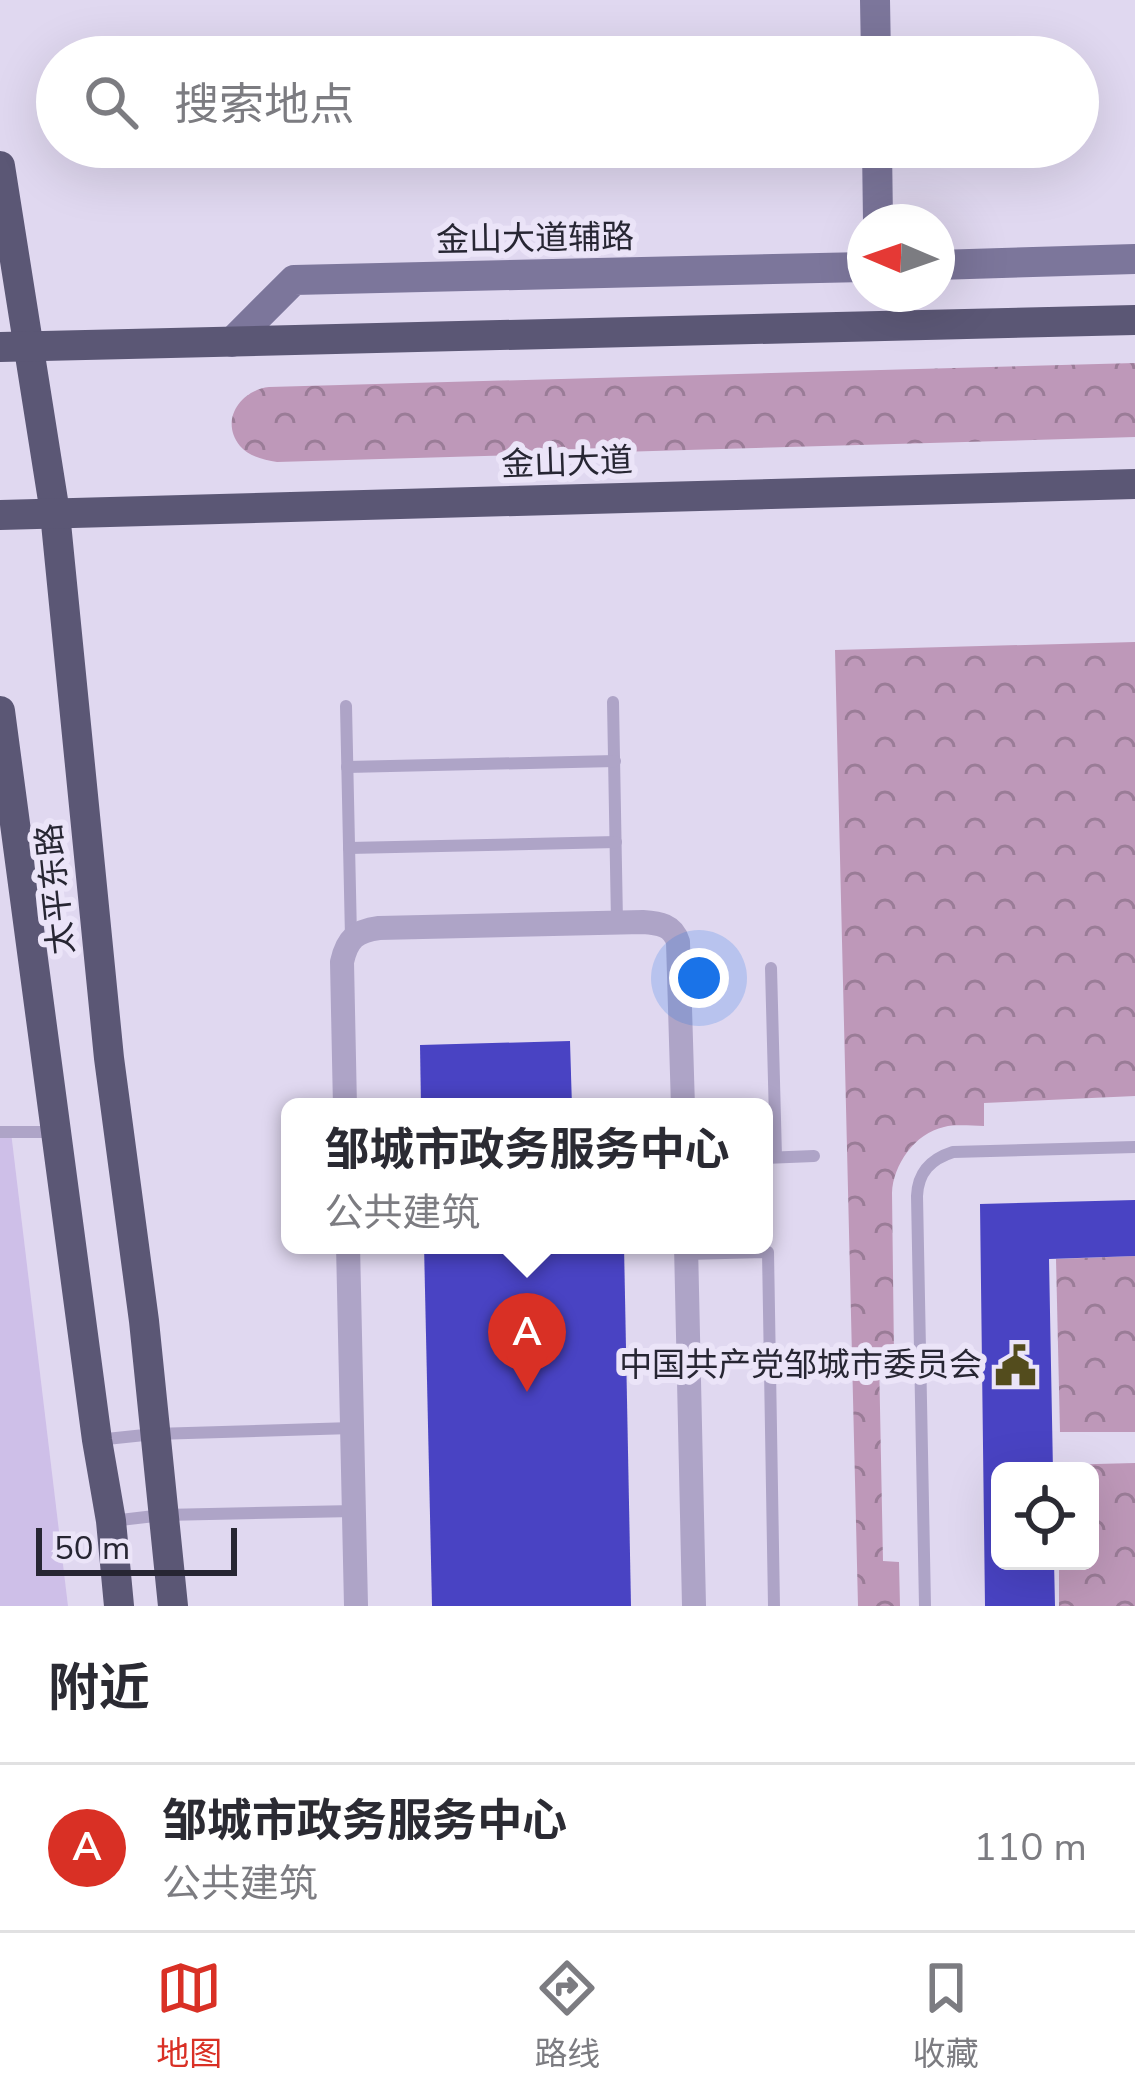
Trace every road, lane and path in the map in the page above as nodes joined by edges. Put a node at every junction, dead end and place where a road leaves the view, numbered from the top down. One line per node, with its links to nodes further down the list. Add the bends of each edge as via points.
1 (875, 0): 2 (street)
2 (875, 36)
3 (0, 166): 11 (main road, 太平东路)
4 (877, 168): 5 (street)
5 (878, 204)
6 (1135, 260): 7 (street)
7 (955, 265)
8 (847, 267): 10 (street, 金山大道辅路, via 294,280)
9 (1135, 320): 10 (main road)
10 (232, 342): 11 (main road)
11 (15, 347): 13 (main road, 太平东路)
12 (1135, 484): 13 (main road, 金山大道)
13 (55, 513): 14 (main road, 金山大道); 37 (main road, 太平东路)
14 (0, 515)
15 (614, 702): 18 (lane)
16 (346, 706): 19 (lane)
17 (0, 711): 29 (main road, 太平东路)
18 (614, 760): 19 (lane); 20 (lane)
19 (347, 767): 21 (lane)
20 (616, 842): 21 (lane); 22 (lane)
21 (349, 848): 23 (lane)
22 (617, 923): 23 (street, via 379,928); 26 (street, via 657,924 676,936)
23 (351, 938): 25 (street, via 341,973)
24 (771, 968): 27 (lane)
25 (345, 1098)
26 (683, 1098)
27 (770, 1098)
28 (0, 1132): 29 (lane)
29 (56, 1132): 38 (main road, 太平东路)
30 (1135, 1147): 47 (lane, via 953,1152 920,1175)
31 (814, 1156): 32 (lane)
32 (773, 1158)
33 (348, 1254): 36 (street)
34 (686, 1254): 45 (street)
35 (768, 1254): 46 (lane)
36 (352, 1428): 37 (lane); 39 (street)
37 (154, 1434): 38 (lane); 40 (main road, 太平东路)
38 (97, 1440): 41 (main road, 太平东路)
39 (353, 1510): 40 (lane); 44 (street)
40 (163, 1515): 41 (lane); 43 (main road, 太平东路)
41 (111, 1521): 42 (main road, 太平东路)
42 (119, 1606)
43 (172, 1606)
44 (356, 1606)
45 (694, 1606)
46 (774, 1606)
47 (925, 1606)

